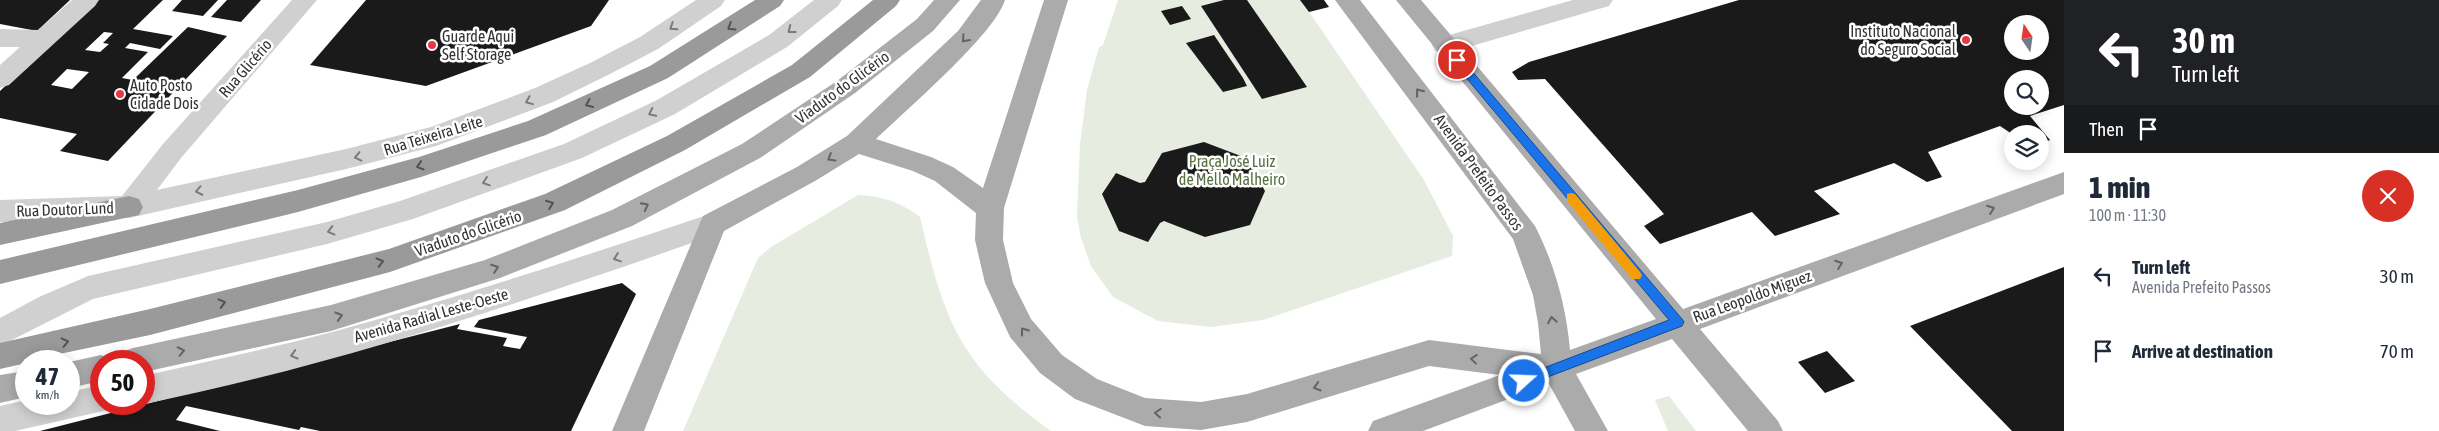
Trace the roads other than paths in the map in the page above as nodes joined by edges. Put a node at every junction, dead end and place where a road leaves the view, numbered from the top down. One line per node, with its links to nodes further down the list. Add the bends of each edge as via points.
1 (87, 0): 14 (street)
2 (305, 0): 19 (street, Rua Glicério, via 172,152)
3 (772, 0): 24 (highway, one-way to 24, via 659,72 537,128 421,167 298,201)
4 (830, 0): 26 (street, one-way to 26, via 778,41 666,107 573,151 403,211 327,233 88,288)
5 (888, 0): 27 (highway, Viaduto do Glicério, one-way to 5, via 150,322 390,260 555,202 676,143 801,71)
6 (948, 0): 28 (main road, Viaduto do Glicério, one-way to 6, via 331,318 490,270 622,218 751,151 815,109 924,25)
7 (994, 0): 17 (main road, one-way to 17, via 967,37)
8 (1056, 0): 20 (main road)
9 (1408, 0): 15 (main road)
10 (1601, 0): 15 (street)
11 (709, 1): 19 (street, Rua Teixeira Leite, one-way to 19, via 649,43 599,69 460,128 355,157)
12 (1353, 8): 29 (main road, Avenida Prefeito Passos, one-way to 12, via 1547,295 1525,234)
13 (0, 38): 14 (street)
14 (43, 39): 16 (street)
15 (1444, 45): 25 (main road)
16 (0, 79)
17 (856, 143): 20 (main road, via 944,174); 22 (main road, one-way to 22, via 806,174)
18 (2064, 183): 25 (main road, Rua Leopoldo Miguez, one-way to 18)
19 (129, 207): 21 (street, Rua Doutor Lund); 23 (highway)
20 (990, 208): 35 (main road, one-way to 20, via 1145,412 1086,389 1051,364 1020,328 1000,283 989,240)
21 (0, 211)
22 (712, 224): 31 (street, Avenida Radial Leste-Oeste, one-way to 31, via 456,310 279,359); 36 (main road)
23 (0, 234)
24 (0, 272)
25 (1678, 322): 29 (main road, Rua Leopoldo Miguez); 39 (main road)
26 (0, 333)
27 (0, 356)
28 (155, 356)
29 (1557, 369): 35 (main road, one-way to 35, via 1429,354 1247,408); 37 (main road, Rua Leopoldo Miguez); 38 (main road)
30 (15, 386): 32 (main road)
31 (155, 387)
32 (0, 389)
33 (90, 401): 34 (street)
34 (0, 420)
35 (1204, 424)
36 (628, 431)
37 (1384, 431)
38 (1592, 431)
39 (1767, 431)

